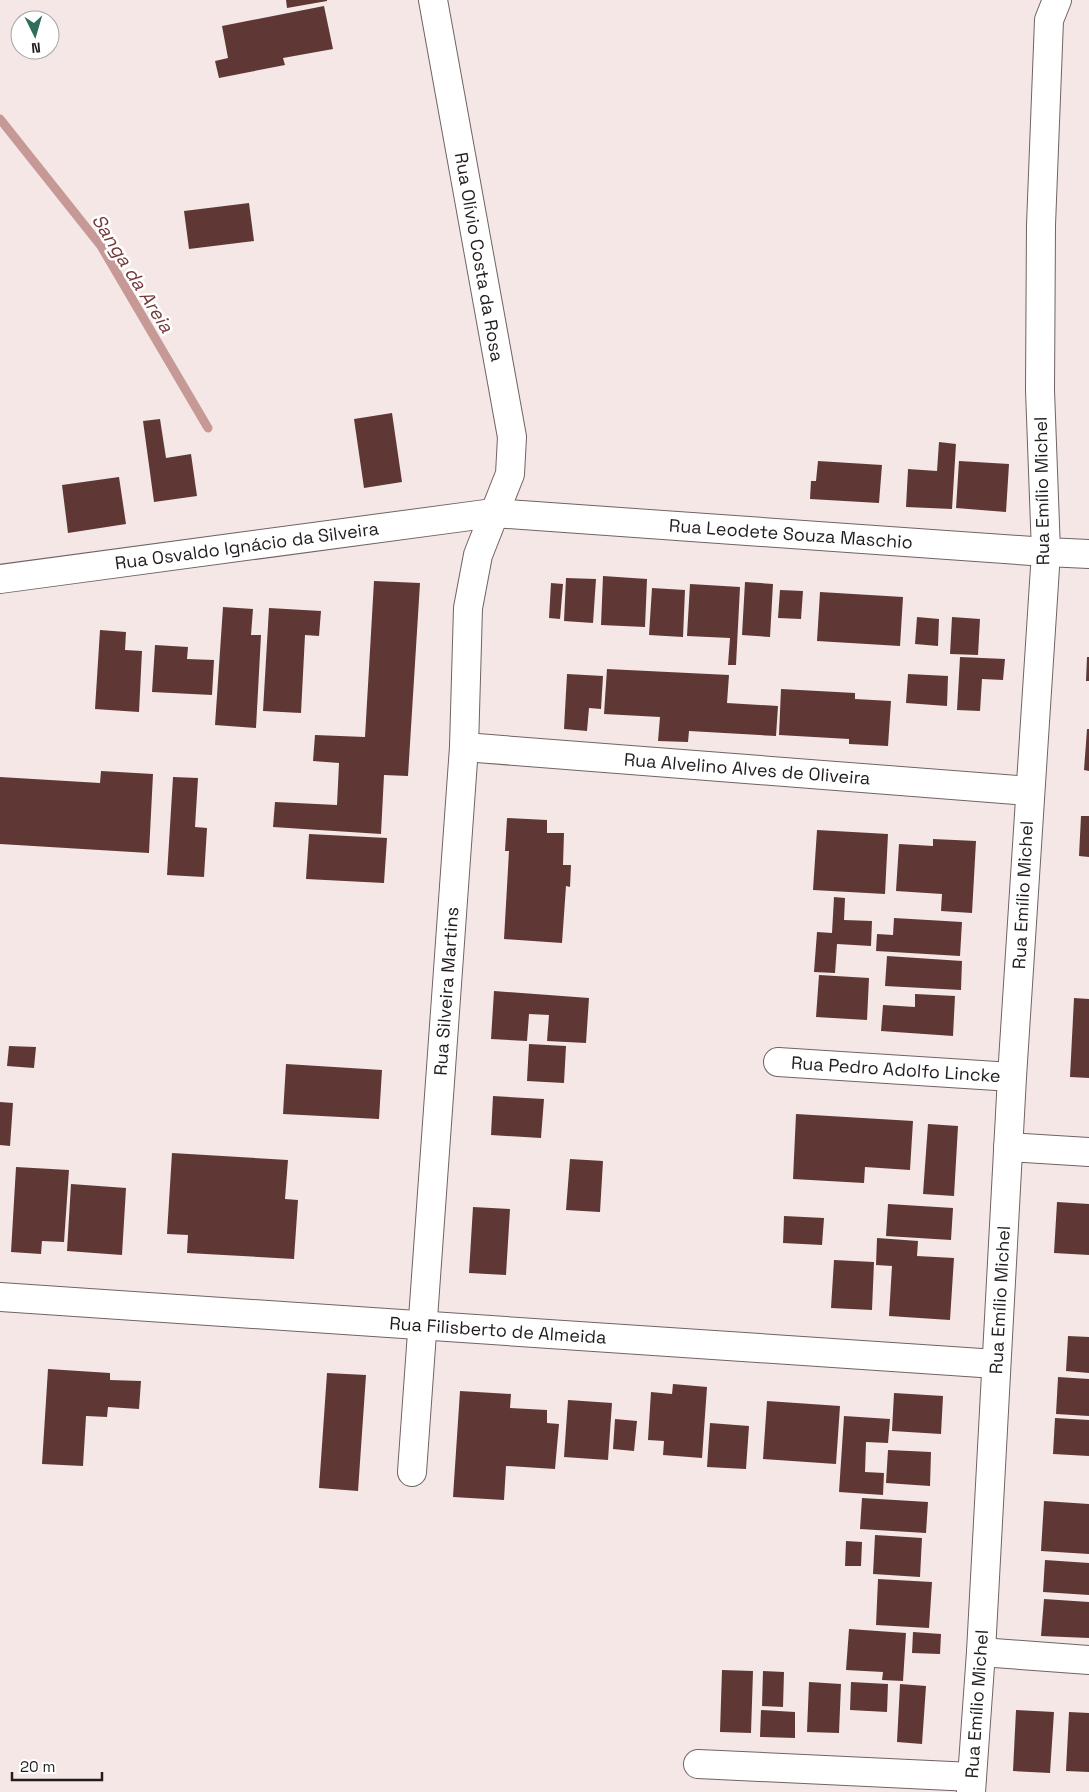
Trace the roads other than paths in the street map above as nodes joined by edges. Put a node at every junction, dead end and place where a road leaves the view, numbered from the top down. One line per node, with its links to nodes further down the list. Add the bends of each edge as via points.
1 (433, 0): 3 (street, Rua Olívio Costa da Rosa, via 512,437 510,474)
2 (1057, 0): 4 (street, Rua Emílio Michel, via 1049,20 1041,225 1040,390)
3 (493, 513): 4 (street, Rua Leodete Souza Maschio); 6 (street, Rua Osvaldo Ignácio da Silveira); 7 (street, Rua Silveira Martins, via 478,555 468,608)
4 (1046, 552): 5 (street, Rua Leodete Souza Maschio); 8 (street, Rua Emílio Michel)
5 (1089, 554)
6 (0, 579)
7 (464, 747): 8 (street, Rua Alvelino Alves de Oliveira); 14 (street, Rua Silveira Martins)
8 (1029, 791): 10 (street, Rua Emílio Michel)
9 (778, 1062): 10 (street, Rua Pedro Adolfo Lincke)
10 (1012, 1077): 11 (street, Rua Emílio Michel)
11 (1008, 1147): 12 (street); 15 (street, Rua Emílio Michel)
12 (1089, 1152)
13 (0, 1297): 14 (street, Rua Filisberto de Almeida)
14 (422, 1325): 15 (street, Rua Filisberto de Almeida); 16 (street, Rua Silveira Martins)
15 (996, 1364): 17 (street, Rua Emílio Michel)
16 (412, 1472)
17 (981, 1652): 18 (street); 20 (street, Rua Emílio Michel)
18 (1089, 1660)
19 (698, 1764): 20 (street)
20 (972, 1784)

